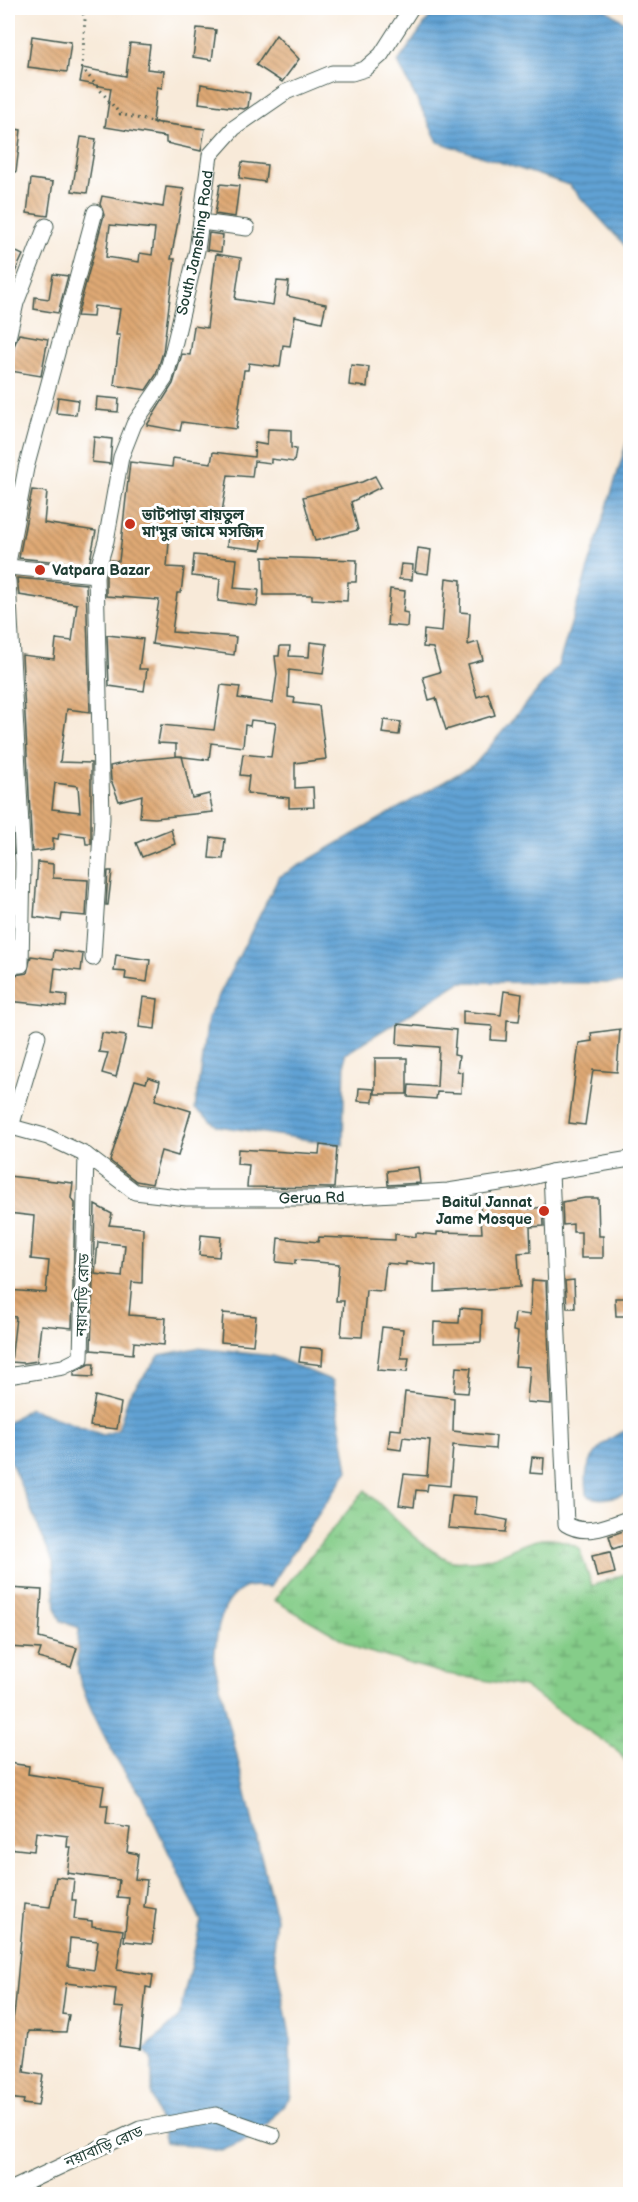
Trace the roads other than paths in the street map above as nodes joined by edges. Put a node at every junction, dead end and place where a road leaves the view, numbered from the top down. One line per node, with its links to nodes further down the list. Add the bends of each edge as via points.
1 (411, 8): 3 (street, South Jamshing Road, via 381,56 365,69 332,73 286,92 214,147)
2 (95, 212): 7 (street, via 26,468)
3 (201, 222): 5 (street); 8 (street, South Jamshing Road, via 165,379 134,424 121,457)
4 (46, 225): 6 (street, via 16,303)
5 (247, 228)
6 (8, 338)
7 (8, 565): 8 (street)
8 (96, 575): 10 (street, South Jamshing Road, via 102,818)
9 (8, 581): 11 (street, via 23,863 21,964)
10 (93, 958)
11 (8, 966)
12 (38, 1036): 13 (street)
13 (9, 1127): 14 (street, Gerua Rd, via 48,1137)
14 (86, 1155): 16 (street, Gerua Rd, via 135,1192 187,1198 321,1198 448,1191); 17 (street, নয়াবাড়ি রোড, via 81,1358 63,1367)
15 (630, 1159): 16 (street, Gerua Rd)
16 (551, 1172): 18 (street, via 566,1524 577,1531)
17 (8, 1376)
18 (630, 1518)
19 (273, 2135): 20 (street, নয়াবাড়ি রোড, via 216,2115 141,2129)
20 (8, 2191)

